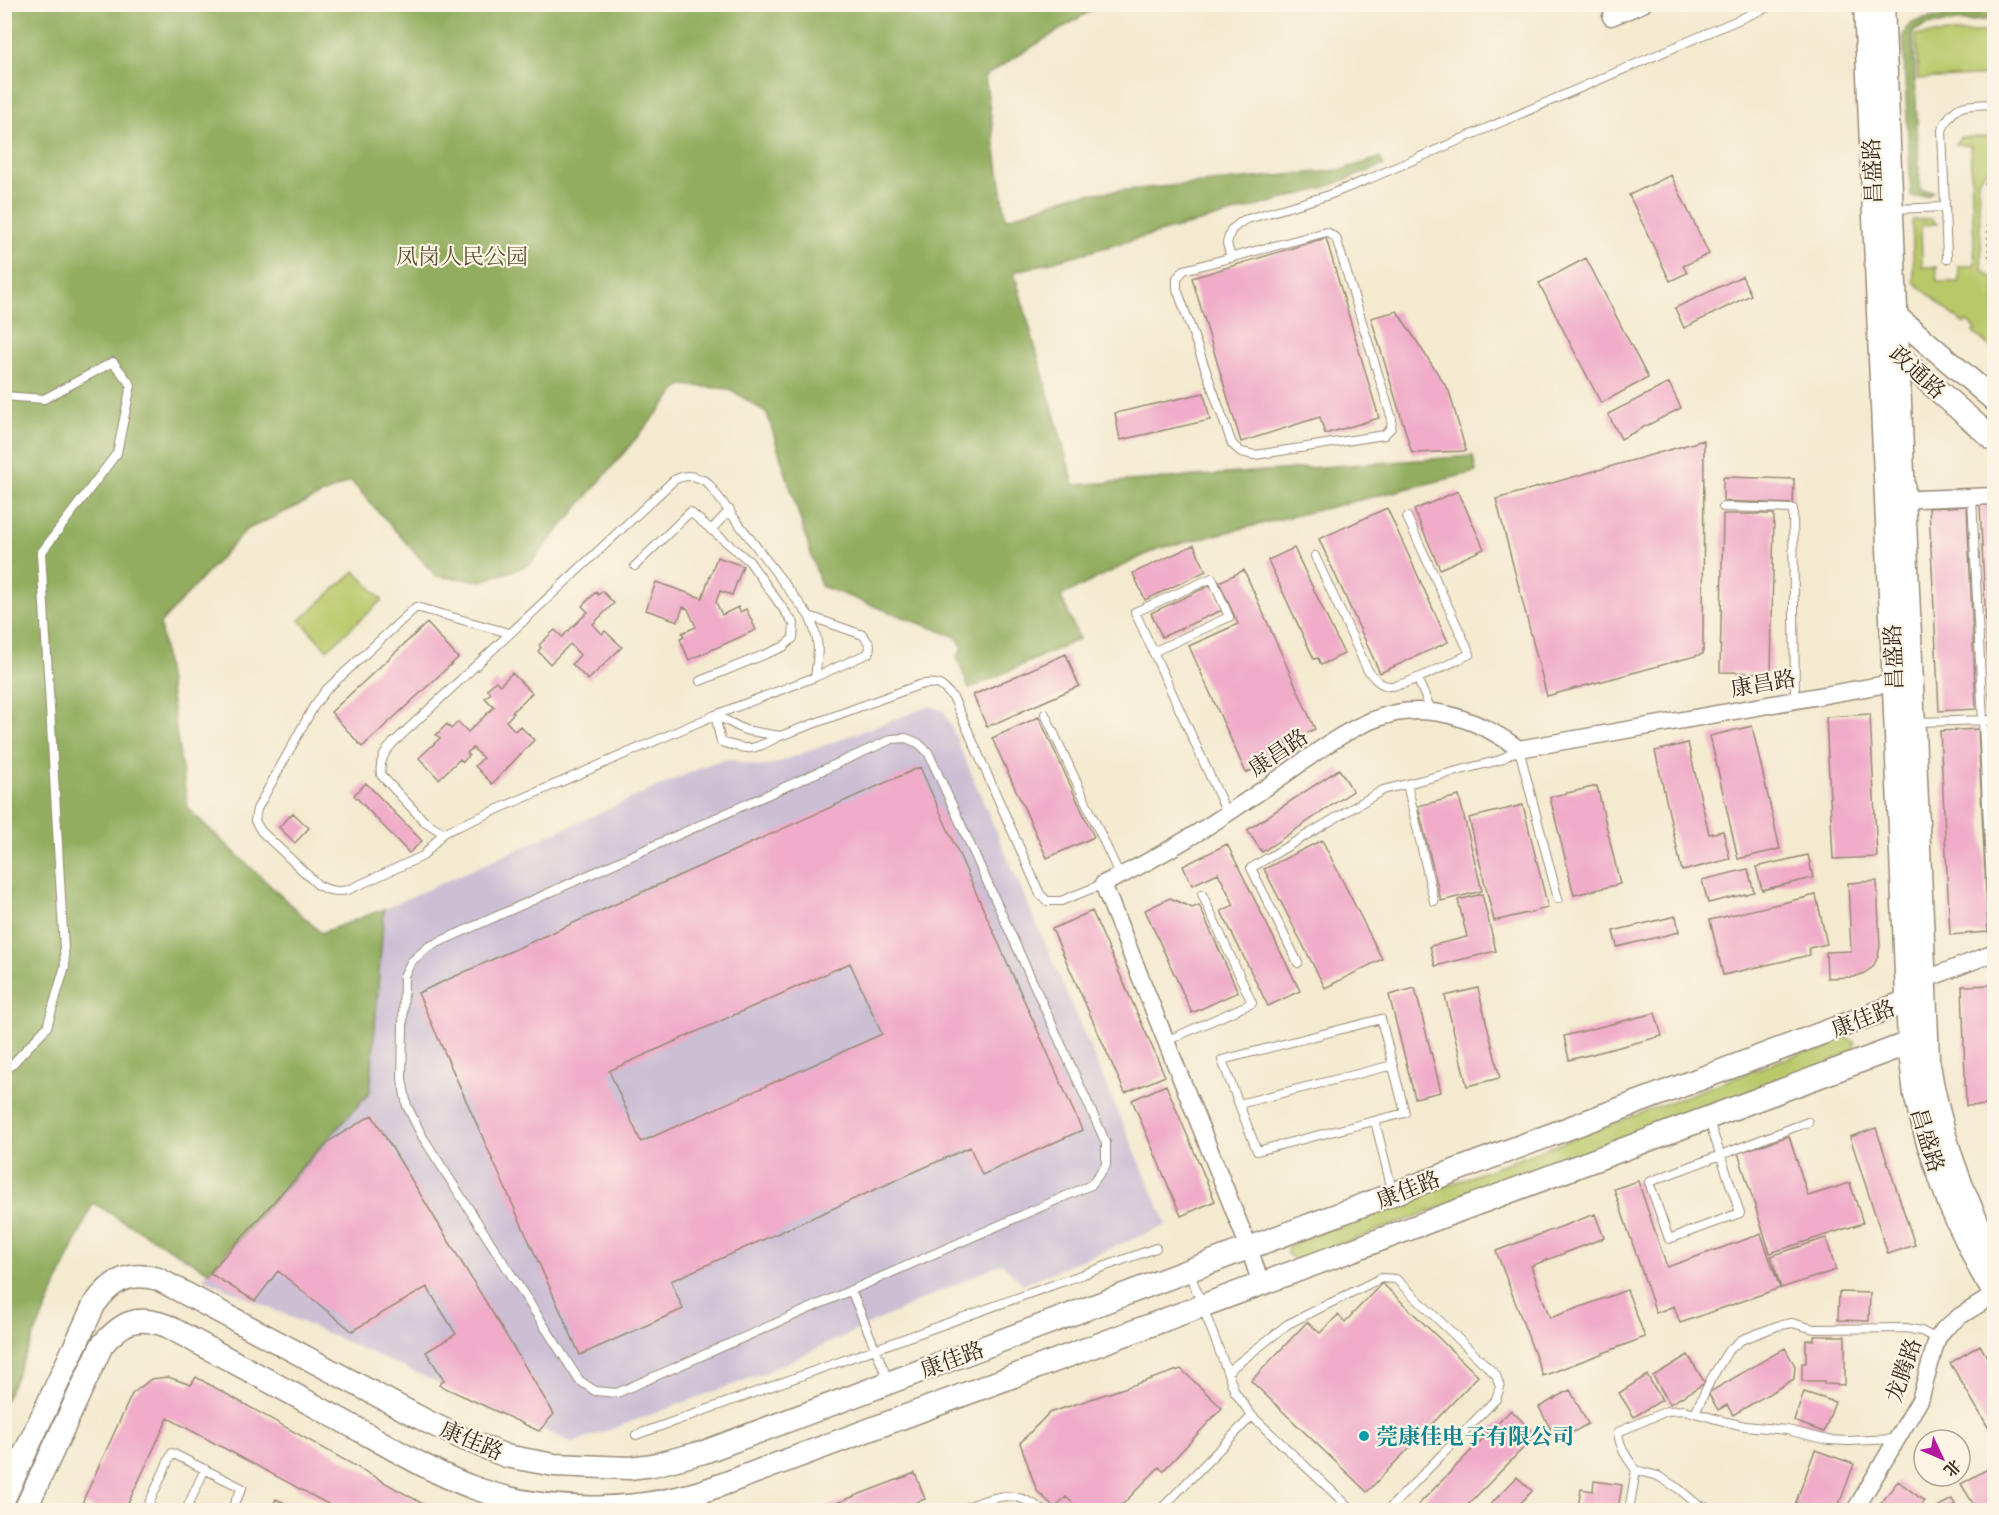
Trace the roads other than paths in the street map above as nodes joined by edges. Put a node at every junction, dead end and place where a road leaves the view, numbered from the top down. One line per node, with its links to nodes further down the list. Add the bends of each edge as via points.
1 (1643, 4): 5 (street)
2 (1775, 4): 9 (lane, via 1369,179 1244,220 1231,230 1227,243)
3 (1865, 4): 12 (street, 昌盛路)
4 (1883, 4): 8 (street, 昌盛路)
5 (1611, 17)
6 (1995, 104): 7 (lane, via 1959,107 1948,116 1942,130)
7 (1945, 207): 8 (lane); 10 (lane)
8 (1891, 210): 11 (street, 昌盛路)
9 (1231, 258): 9 (lane, via 1184,270 1177,278 1177,289 1232,444 1241,452 1255,455 1384,435 1391,428 1392,418 1336,238 1327,232)
10 (1947, 259)
11 (1896, 316): 12 (street, 政通路); 13 (street, 昌盛路); 15 (street, 政通路)
12 (1879, 336): 13 (street, 政通路); 19 (street, 昌盛路)
13 (1898, 356): 16 (street, 政通路); 19 (street, 昌盛路)
14 (4, 396): 58 (lane, via 44,399 113,362 131,385 117,453 41,553 65,966 47,1027)
15 (1995, 400)
16 (1995, 440)
17 (1995, 496): 18 (street)
18 (1972, 497): 19 (street); 37 (lane)
19 (1895, 500): 32 (street, 昌盛路)
20 (1723, 507): 33 (lane, via 1793,509)
21 (730, 510): 23 (lane); 26 (lane); 27 (lane, via 702,479 685,475 674,480)
22 (1407, 517): 30 (lane, via 1470,654)
23 (711, 531): 25 (lane, via 690,512); 31 (lane, via 748,561 794,624 793,638 783,646)
24 (1315, 556): 30 (lane, via 1367,669 1377,681 1390,687)
25 (635, 566)
26 (809, 616): 29 (lane, via 817,634); 29 (lane, via 863,635 870,645 869,653)
27 (509, 633): 44 (lane, via 382,757 381,774 387,782 424,821); 44 (lane, via 416,607 326,690 257,809 255,821 318,885 336,892 423,856)
28 (1153, 652): 28 (lane, via 1229,617 1212,578 1135,612); 43 (lane)
29 (815, 677): 36 (lane)
30 (1417, 678): 34 (lane)
31 (700, 681)
32 (1903, 681): 33 (street, 康昌路); 39 (street, 昌盛路)
33 (1795, 700): 41 (street, 康昌路)
34 (1432, 712): 41 (street, 康昌路, via 1488,728); 43 (street, 康昌路, via 1394,714 1358,727)
35 (1045, 714): 45 (lane)
36 (715, 715): 40 (lane, via 745,730); 40 (lane, via 722,742 739,748 754,749); 44 (lane)
37 (1983, 720): 38 (lane); 39 (lane); 50 (lane)
38 (1995, 720)
39 (1904, 722): 53 (street, 昌盛路)
40 (780, 736): 46 (lane, via 919,685 933,682 945,687 954,699 1040,894 1047,901 1061,901)
41 (1519, 749): 42 (lane, via 1500,760); 48 (lane)
42 (1407, 784): 49 (lane); 52 (lane, via 1383,790 1251,868)
43 (1227, 814): 45 (street, 康昌路, via 1166,853)
44 (443, 833)
45 (1120, 876): 46 (street, 康昌路)
46 (1103, 884): 55 (street)
47 (1202, 894): 55 (lane, via 1252,1003)
48 (1558, 899)
49 (1434, 901)
50 (1995, 946)
51 (1995, 953): 53 (street)
52 (1298, 963)
53 (1913, 989): 54 (street, 康佳路); 56 (street, 昌盛路); 64 (street, 康佳路)
54 (1926, 1019): 56 (street, 康佳路); 65 (street, 昌盛路, via 1928,1059 1941,1129 1955,1172)
55 (1166, 1041): 67 (street)
56 (1909, 1043): 60 (street, 康佳路); 71 (street, 昌盛路, via 1914,1095 1927,1140 1950,1206)
57 (1393, 1065): 59 (lane); 59 (lane, via 1382,1019 1222,1060); 61 (lane, via 1405,1113)
58 (4, 1073)
59 (1239, 1104): 61 (lane, via 1257,1151)
60 (1708, 1118): 63 (lane); 69 (street, 康佳路)
61 (1375, 1121): 64 (lane)
62 (1808, 1122): 63 (lane)
63 (1721, 1155): 63 (lane, via 1650,1182 1670,1239 1740,1213)
64 (1393, 1194): 67 (street, 康佳路)
65 (1991, 1241)
66 (1156, 1248): 74 (lane)
67 (1249, 1248): 68 (street, 康佳路); 69 (street)
68 (1189, 1271): 72 (lane); 76 (street, 康佳路)
69 (1261, 1284): 72 (street, 康佳路)
70 (851, 1290): 70 (lane, via 617,1393 595,1391 579,1380 422,1136 407,1106 402,1079 404,976 411,962 428,947 892,739 906,738 918,742 928,752 1106,1143 1106,1165 1090,1185); 74 (lane)
71 (1995, 1294): 73 (street, 龙腾路, via 1960,1316)
72 (1202, 1306): 75 (lane); 84 (street, 康佳路, via 696,1494 654,1504)
73 (1937, 1339): 77 (lane, via 1906,1328 1814,1329 1792,1323 1777,1326 1741,1340 1728,1351); 80 (street, 龙腾路, via 1920,1400)
74 (876, 1349): 76 (lane); 79 (lane)
75 (1227, 1372): 78 (lane, via 1234,1392); 93 (lane, via 1288,1323 1381,1278 1396,1280 1496,1375 1500,1387 1496,1399)
76 (889, 1383): 83 (street, 康佳路, via 704,1452 653,1465 589,1468 530,1462 464,1439 158,1279 131,1276 116,1281 94,1305)
77 (1695, 1413): 80 (lane, via 1828,1440); 82 (lane, via 1667,1411 1618,1432 1624,1454)
78 (1252, 1416): 91 (lane); 92 (lane)
79 (636, 1435)
80 (1897, 1439): 96 (street, 龙腾路)
81 (205, 1469): 86 (lane, via 172,1453); 87 (lane); 88 (lane, via 242,1488)
82 (1636, 1470): 94 (lane); 95 (lane, via 1659,1476 1698,1505)
83 (4, 1498)
84 (592, 1509): 85 (street, 康佳路, via 499,1497 457,1481 168,1326 150,1320 131,1322 114,1331 102,1345)
85 (26, 1510)
86 (146, 1510)
87 (186, 1510)
88 (231, 1510)
89 (959, 1510): 90 (lane, via 998,1496 1018,1496)
90 (1042, 1510)
91 (1160, 1510)
92 (1352, 1510)
93 (1388, 1510)
94 (1629, 1510)
95 (1715, 1510)
96 (1855, 1510)

